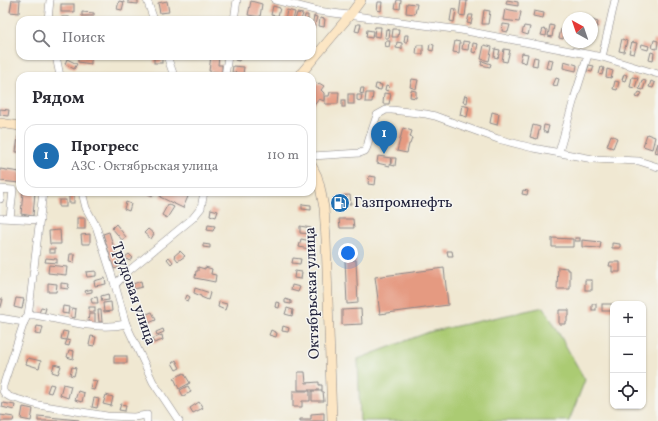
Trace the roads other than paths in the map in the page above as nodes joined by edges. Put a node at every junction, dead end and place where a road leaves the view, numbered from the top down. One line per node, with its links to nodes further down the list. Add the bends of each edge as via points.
1 (50, 0): 8 (street)
2 (147, 0): 9 (street)
3 (237, 0): 10 (street)
4 (275, 0): 7 (street)
5 (361, 0): 7 (street)
6 (615, 0): 13 (street)
7 (350, 15): 11 (street, via 461,30); 12 (street)
8 (48, 16)
9 (153, 16)
10 (235, 16)
11 (588, 55): 13 (street); 25 (street)
12 (316, 56)
13 (602, 57): 22 (street)
14 (57, 60): 18 (street)
15 (168, 60): 19 (street)
16 (227, 60): 20 (street)
17 (312, 60): 21 (street)
18 (59, 72)
19 (173, 72)
20 (226, 72)
21 (302, 72)
22 (658, 74)
23 (0, 124): 24 (street)
24 (16, 126)
25 (559, 152): 26 (street, via 498,139 435,116 386,110 377,114 365,151); 27 (street, via 593,159 639,161)
26 (316, 156)
27 (658, 166)
28 (316, 174): 42 (street, Октябрьская улица, via 324,208)
29 (43, 196): 35 (street)
30 (83, 196): 36 (street, Трудовая улица, via 86,208 96,226)
31 (203, 196): 36 (street, via 200,208 193,218)
32 (0, 199): 34 (street, via 1,189 13,190)
33 (0, 218): 34 (street)
34 (10, 218): 35 (street)
35 (40, 220): 38 (street)
36 (115, 285): 39 (street, Трудовая улица)
37 (0, 318): 38 (street)
38 (26, 318): 39 (street, via 34,315 90,326); 40 (street, via 3,386 6,394 38,405)
39 (126, 324): 41 (street, Трудовая улица, via 153,382)
40 (148, 418)
41 (179, 421)
42 (332, 421)

